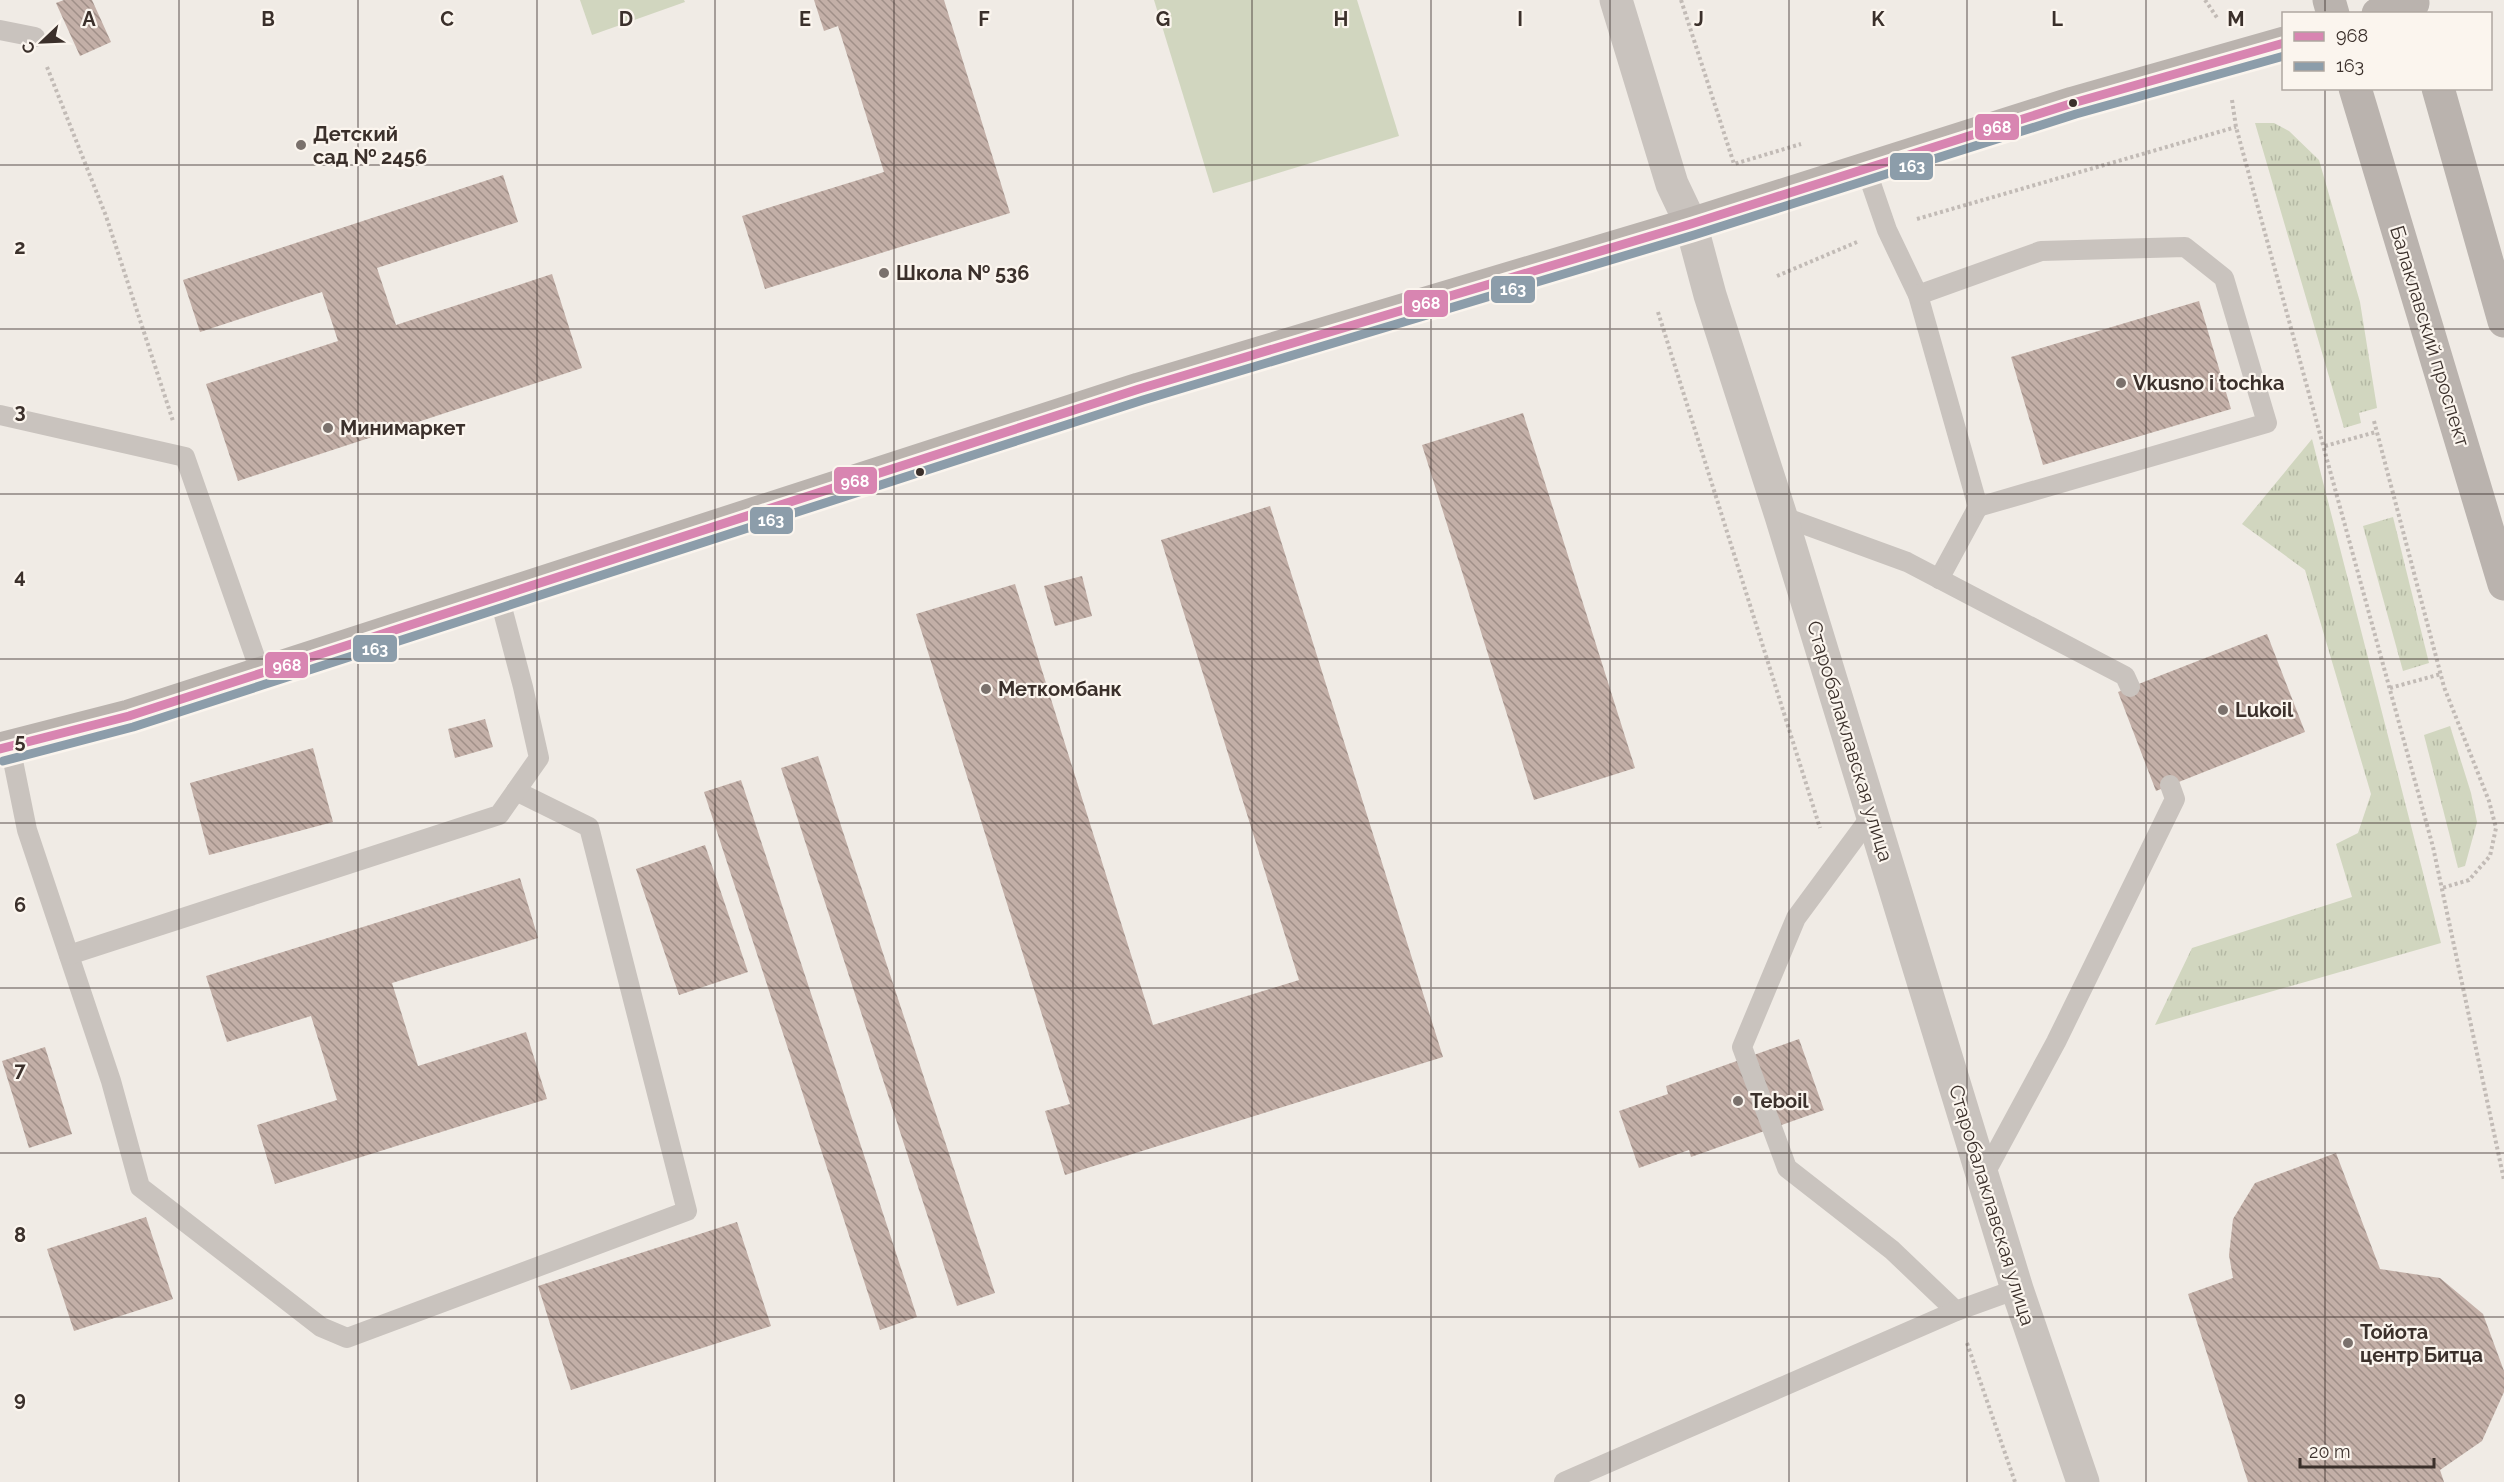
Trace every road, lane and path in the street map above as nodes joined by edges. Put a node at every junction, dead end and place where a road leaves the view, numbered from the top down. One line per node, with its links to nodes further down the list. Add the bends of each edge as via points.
1 (1616, 0): 14 (street, Старобалаклавская улица, via 1672,184)
2 (1682, 0): 12 (path)
3 (2205, 0): 6 (path)
4 (2415, 4): 5 (street)
5 (2385, 12)
6 (2218, 20)
7 (0, 30): 8 (lane)
8 (35, 37): 24 (path, via 106,216)
9 (2282, 43): 13 (street, via 2073,103)
10 (2356, 90): 28 (street, Балаклавский проспект)
11 (2439, 90): 19 (street)
12 (1734, 164)
13 (1866, 169): 14 (street); 15 (lane)
14 (1691, 224): 26 (street, Старобалаклавская улица); 29 (street, via 1139,389)
15 (1887, 230): 16 (path); 17 (lane); 23 (path, via 2236,127)
16 (1777, 276)
17 (1918, 295): 25 (lane); 25 (lane, via 2041,251 2185,247 2224,278 2267,423)
18 (1658, 312): 38 (path)
19 (2504, 321)
20 (0, 415): 24 (lane)
21 (2374, 421): 31 (path)
22 (2376, 432): 23 (path)
23 (2325, 446): 33 (path)
24 (185, 457): 30 (lane)
25 (1978, 507): 27 (lane)
26 (1781, 516): 27 (lane, via 1907,562); 37 (street, Старобалаклавская улица)
27 (1939, 579): 32 (lane, via 2125,676)
28 (2504, 584)
29 (499, 596): 30 (street); 36 (lane, via 539,758)
30 (261, 674): 34 (street, via 129,716)
31 (2441, 674): 33 (path); 39 (path, via 2496,828 2490,856 2469,880)
32 (2130, 687)
33 (2390, 688): 39 (path)
34 (5, 748): 40 (lane, via 27,830)
35 (2170, 785): 41 (lane, via 2175,799 2056,1042)
36 (516, 791): 40 (lane, via 499,815); 40 (lane, via 589,827 687,1211 358,1334 347,1338 321,1327 140,1187 111,1081)
37 (1872, 815): 38 (lane); 41 (street, Старобалаклавская улица)
38 (1833, 869): 44 (lane, via 1796,918 1742,1047 1787,1168 1892,1250)
39 (2442, 888): 42 (path)
40 (69, 955)
41 (1983, 1177): 43 (street, Старобалаклавская улица)
42 (2504, 1180)
43 (2017, 1289): 44 (lane); 47 (street, Старобалаклавская улица)
44 (1956, 1311): 45 (lane); 46 (path)
45 (1564, 1482)
46 (2015, 1482)
47 (2083, 1482)

